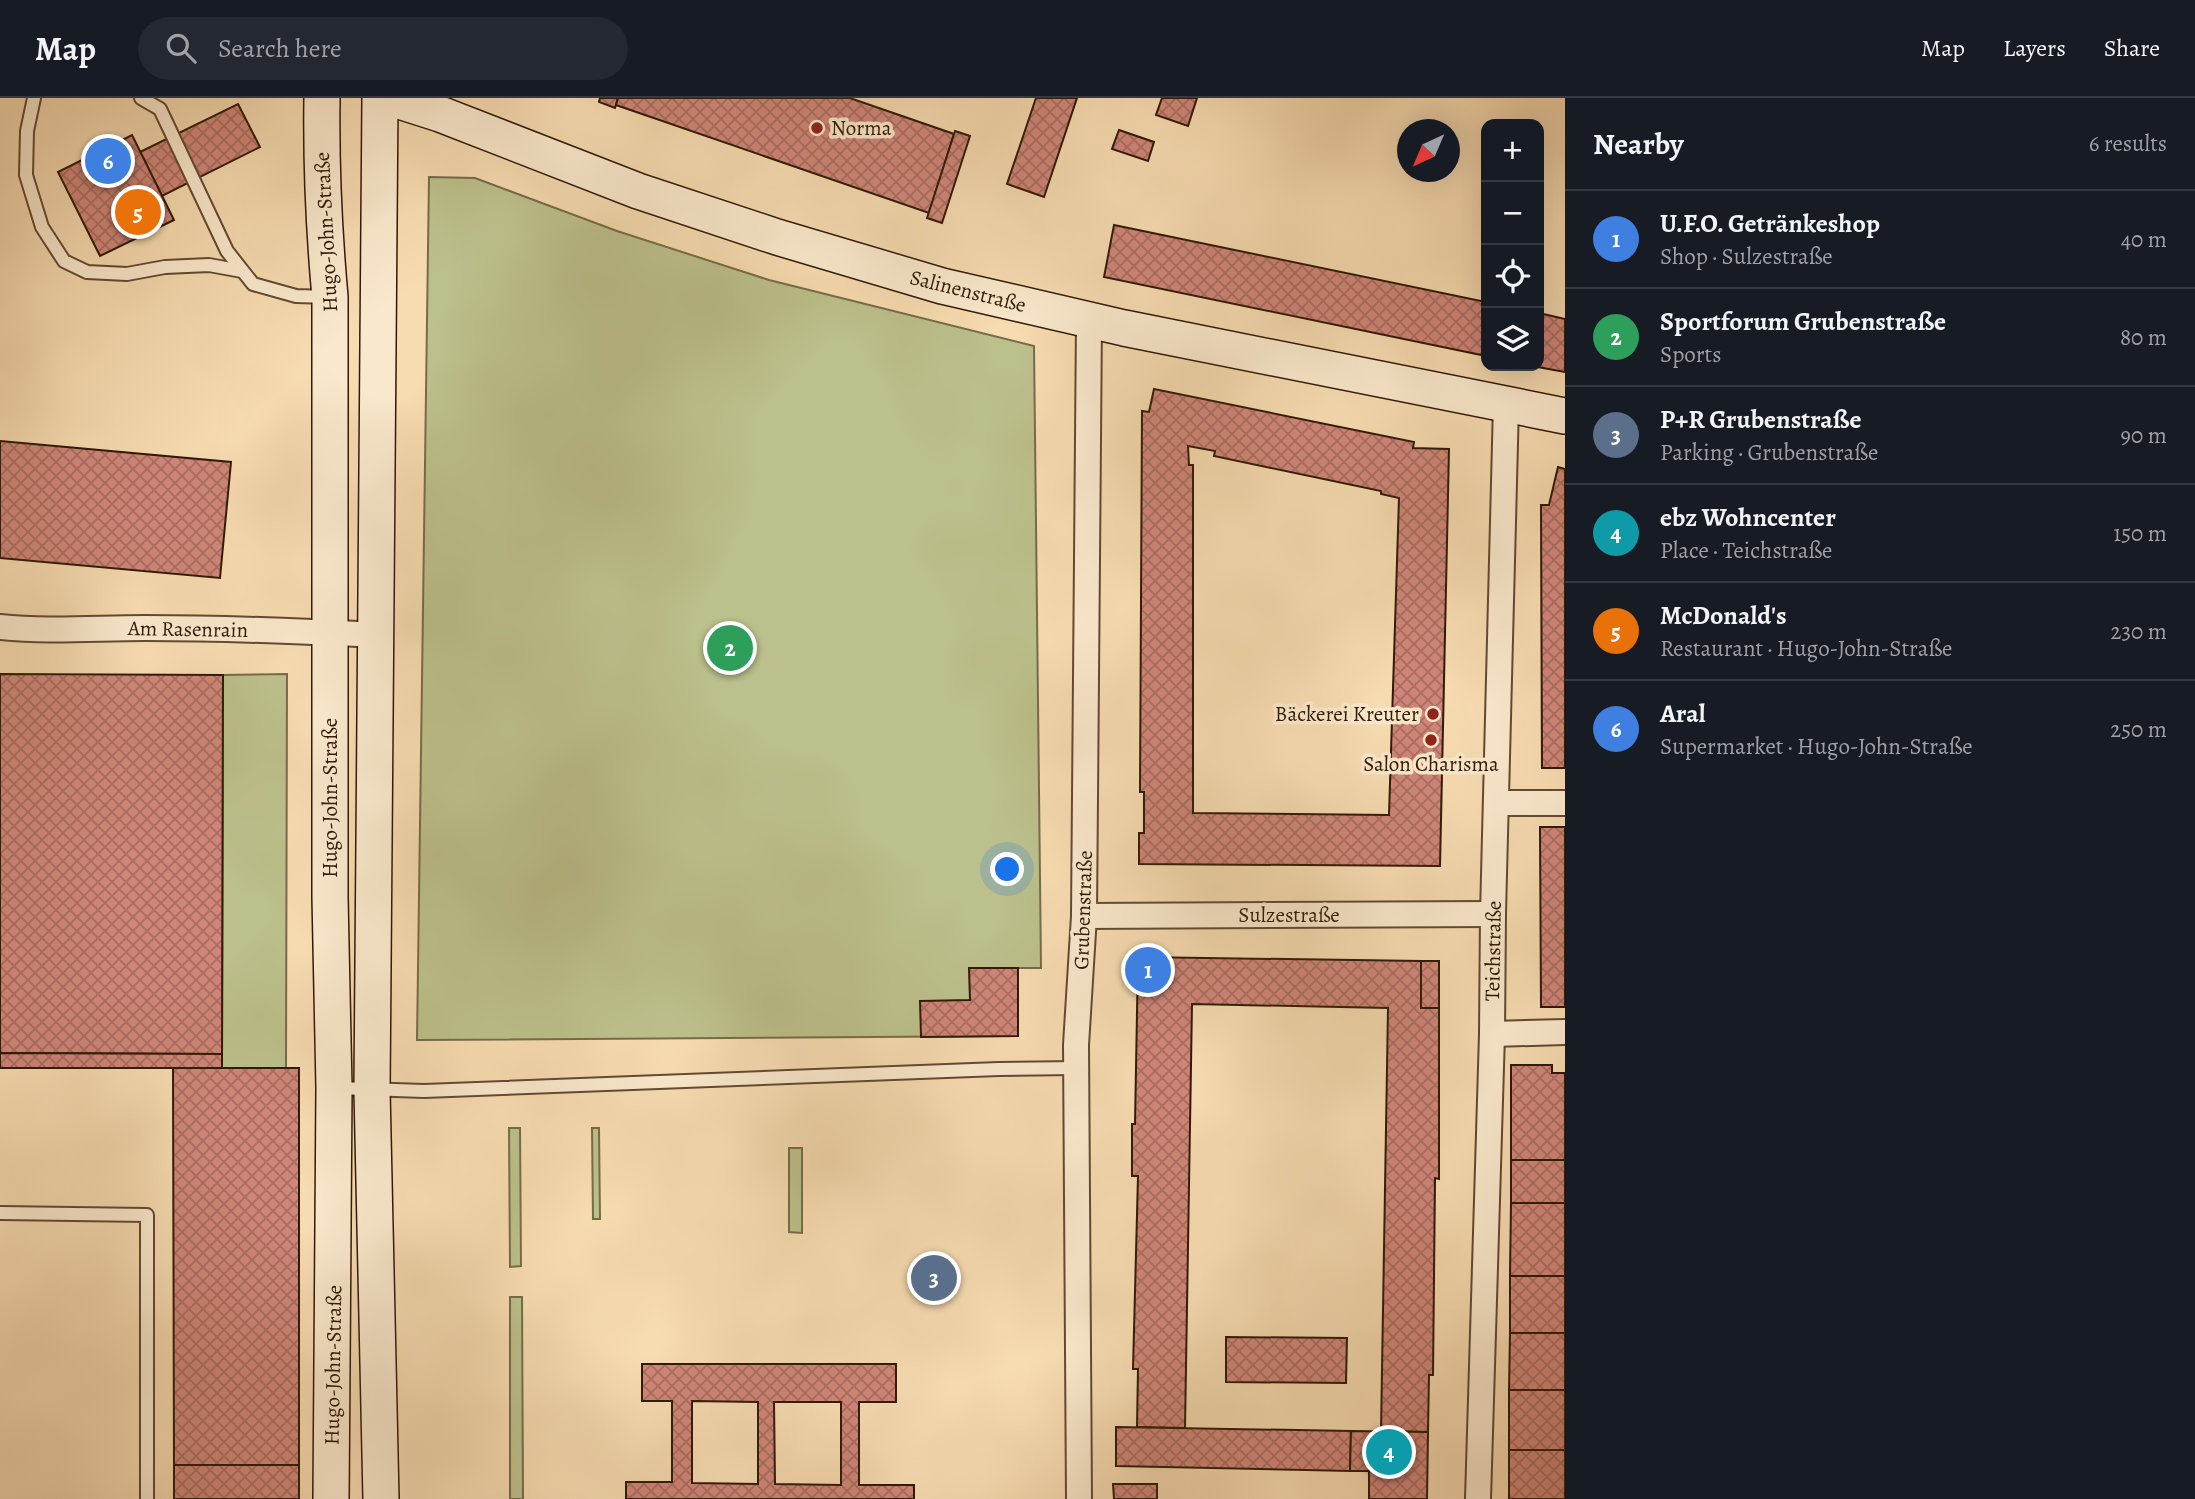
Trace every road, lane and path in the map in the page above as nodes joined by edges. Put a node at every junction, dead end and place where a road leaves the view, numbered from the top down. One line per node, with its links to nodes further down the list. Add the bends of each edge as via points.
1 (34, 98): 6 (lane, via 27,131 26,175 42,227 64,261 86,272 127,274 209,265)
2 (141, 98): 6 (lane, via 160,109 227,251)
3 (322, 98): 7 (main road, Hugo-John-Straße)
4 (380, 98): 13 (main road, Hugo-John-Straße)
5 (390, 98): 8 (main road, Salinenstraße, via 638,191 777,237 942,286)
6 (243, 271): 7 (lane, via 253,284 296,296)
7 (330, 297): 12 (main road, Hugo-John-Straße)
8 (1089, 320): 9 (main road, Salinenstraße); 17 (street, Grubenstraße)
9 (1506, 404): 10 (main road, Salinenstraße); 14 (street, Teichstraße)
10 (1565, 416)
11 (0, 627): 12 (street, Am Rasenrain)
12 (331, 633): 13 (street, Am Rasenrain); 21 (main road, Hugo-John-Straße)
13 (376, 635): 22 (main road, Hugo-John-Straße)
14 (1496, 803): 15 (street); 16 (street, Teichstraße)
15 (1565, 803)
16 (1493, 914): 17 (street, Sulzestraße); 19 (street, Teichstraße)
17 (1084, 916): 20 (street, Grubenstraße, via 1076,1045)
18 (1565, 1032): 19 (street)
19 (1492, 1034): 28 (street, Teichstraße)
20 (1066, 1067): 22 (lane); 27 (street, Grubenstraße)
21 (334, 1088): 22 (lane); 25 (main road, Hugo-John-Straße)
22 (372, 1090): 26 (main road, Hugo-John-Straße)
23 (0, 1213): 24 (lane, via 148,1215)
24 (147, 1499)
25 (331, 1499)
26 (381, 1499)
27 (1079, 1499)
28 (1478, 1499)

